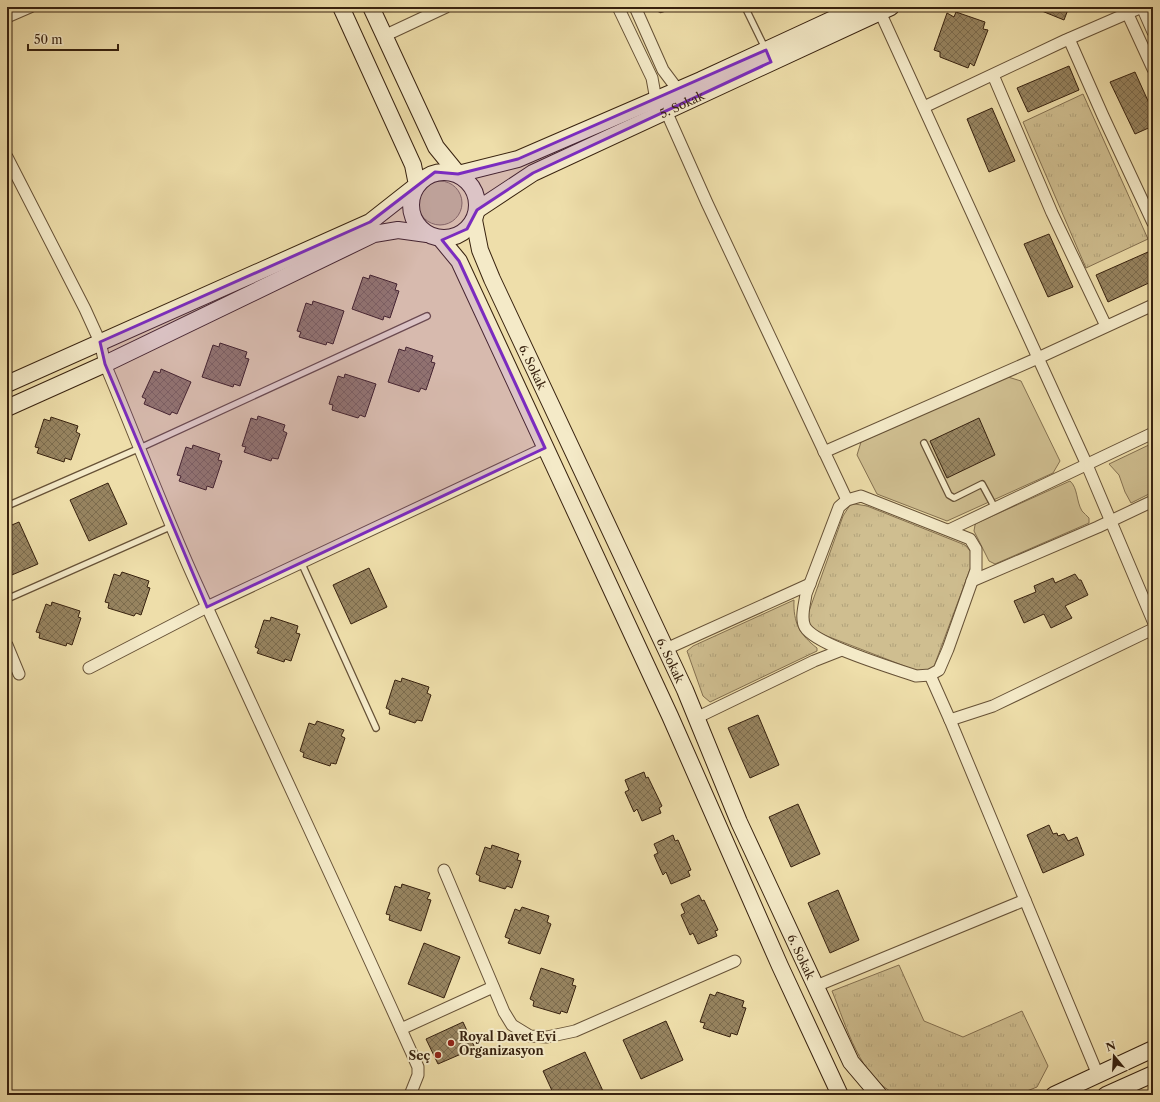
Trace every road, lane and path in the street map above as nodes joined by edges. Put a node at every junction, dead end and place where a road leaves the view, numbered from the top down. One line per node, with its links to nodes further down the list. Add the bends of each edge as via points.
1 (30, 7): 12 (street)
2 (341, 7): 24 (street, via 413,164)
3 (371, 7): 14 (street)
4 (446, 7): 14 (street)
5 (618, 7): 20 (street, via 652,78)
6 (635, 7): 19 (street, via 663,70)
7 (745, 7): 16 (lane)
8 (859, 7): 16 (street, 5. Sokak)
9 (1142, 7): 11 (street); 13 (street)
10 (885, 10): 16 (street, 5. Sokak); 21 (street)
11 (1126, 10): 15 (street); 17 (street)
12 (7, 18)
13 (1153, 32)
14 (384, 36): 23 (street, via 436,147)
15 (1069, 39): 18 (street); 26 (street)
16 (769, 56): 19 (street, 5. Sokak); 20 (street, 5. Sokak)
17 (1153, 69)
18 (993, 75): 21 (street); 30 (street, via 1052,213)
19 (678, 90): 20 (street, 5. Sokak)
20 (661, 106): 23 (street, 5. Sokak, via 518,159); 25 (street, 5. Sokak, via 533,173); 40 (street)
21 (924, 107): 32 (street)
22 (7, 157): 31 (street)
23 (458, 174): 24 (street, via 435,172); 25 (street, via 474,189 477,199)
24 (417, 185): 27 (street, via 412,195 413,217 419,227); 31 (street, via 370,222)
25 (476, 215): 27 (street, via 468,229 459,235 448,238); 57 (street, 6. Sokak, via 480,250 492,279)
26 (1153, 223)
27 (434, 236): 33 (street, via 398,230 374,234); 39 (street, 6. Sokak, via 459,261)
28 (1153, 304): 30 (street)
29 (427, 316): 38 (lane)
30 (1106, 326): 32 (street)
31 (100, 342): 33 (street); 34 (street)
32 (1038, 358): 40 (street); 41 (street)
33 (105, 364): 35 (street); 38 (street)
34 (7, 384)
35 (7, 408)
36 (1153, 433): 41 (street)
37 (924, 443): 45 (lane, via 949,495 954,498 982,484)
38 (140, 448): 44 (lane); 47 (street)
39 (545, 448): 49 (street); 75 (street, 6. Sokak, via 670,716)
40 (824, 452): 42 (street)
41 (1087, 465): 45 (street); 46 (street)
42 (847, 500): 48 (street, via 861,496); 51 (street, via 839,507)
43 (1153, 501): 46 (street)
44 (7, 506)
45 (994, 508): 48 (street)
46 (1111, 521): 50 (street); 54 (street)
47 (172, 526): 52 (lane); 53 (street)
48 (949, 530): 50 (street, via 970,539 976,549 976,570)
49 (301, 562): 53 (street); 64 (lane)
50 (972, 580): 61 (street, via 939,670)
51 (810, 584): 57 (street); 58 (street, via 804,608 804,626 820,640)
52 (7, 598)
53 (207, 607): 59 (street); 70 (street)
54 (1153, 621)
55 (1153, 629): 63 (street, via 993,706)
56 (7, 645): 60 (street)
57 (666, 649): 62 (street, 6. Sokak)
58 (842, 650): 61 (street, via 916,676); 62 (street)
59 (89, 668)
60 (19, 674)
61 (930, 676): 63 (street)
62 (696, 718): 68 (street, 6. Sokak, via 739,822)
63 (950, 720): 66 (street)
64 (376, 728)
65 (444, 870): 69 (street)
66 (1025, 900): 68 (street); 73 (street)
67 (735, 961): 69 (street, via 576,1031 547,1037 530,1036 512,1025)
68 (816, 986): 76 (street, 6. Sokak, via 851,1062)
69 (493, 987): 70 (street)
70 (401, 1029): 74 (street, via 418,1068)
71 (1153, 1049): 73 (street)
72 (1153, 1074): 78 (street)
73 (1098, 1075): 77 (street)
74 (410, 1095)
75 (840, 1095)
76 (879, 1095)
77 (1054, 1095)
78 (1106, 1095)

